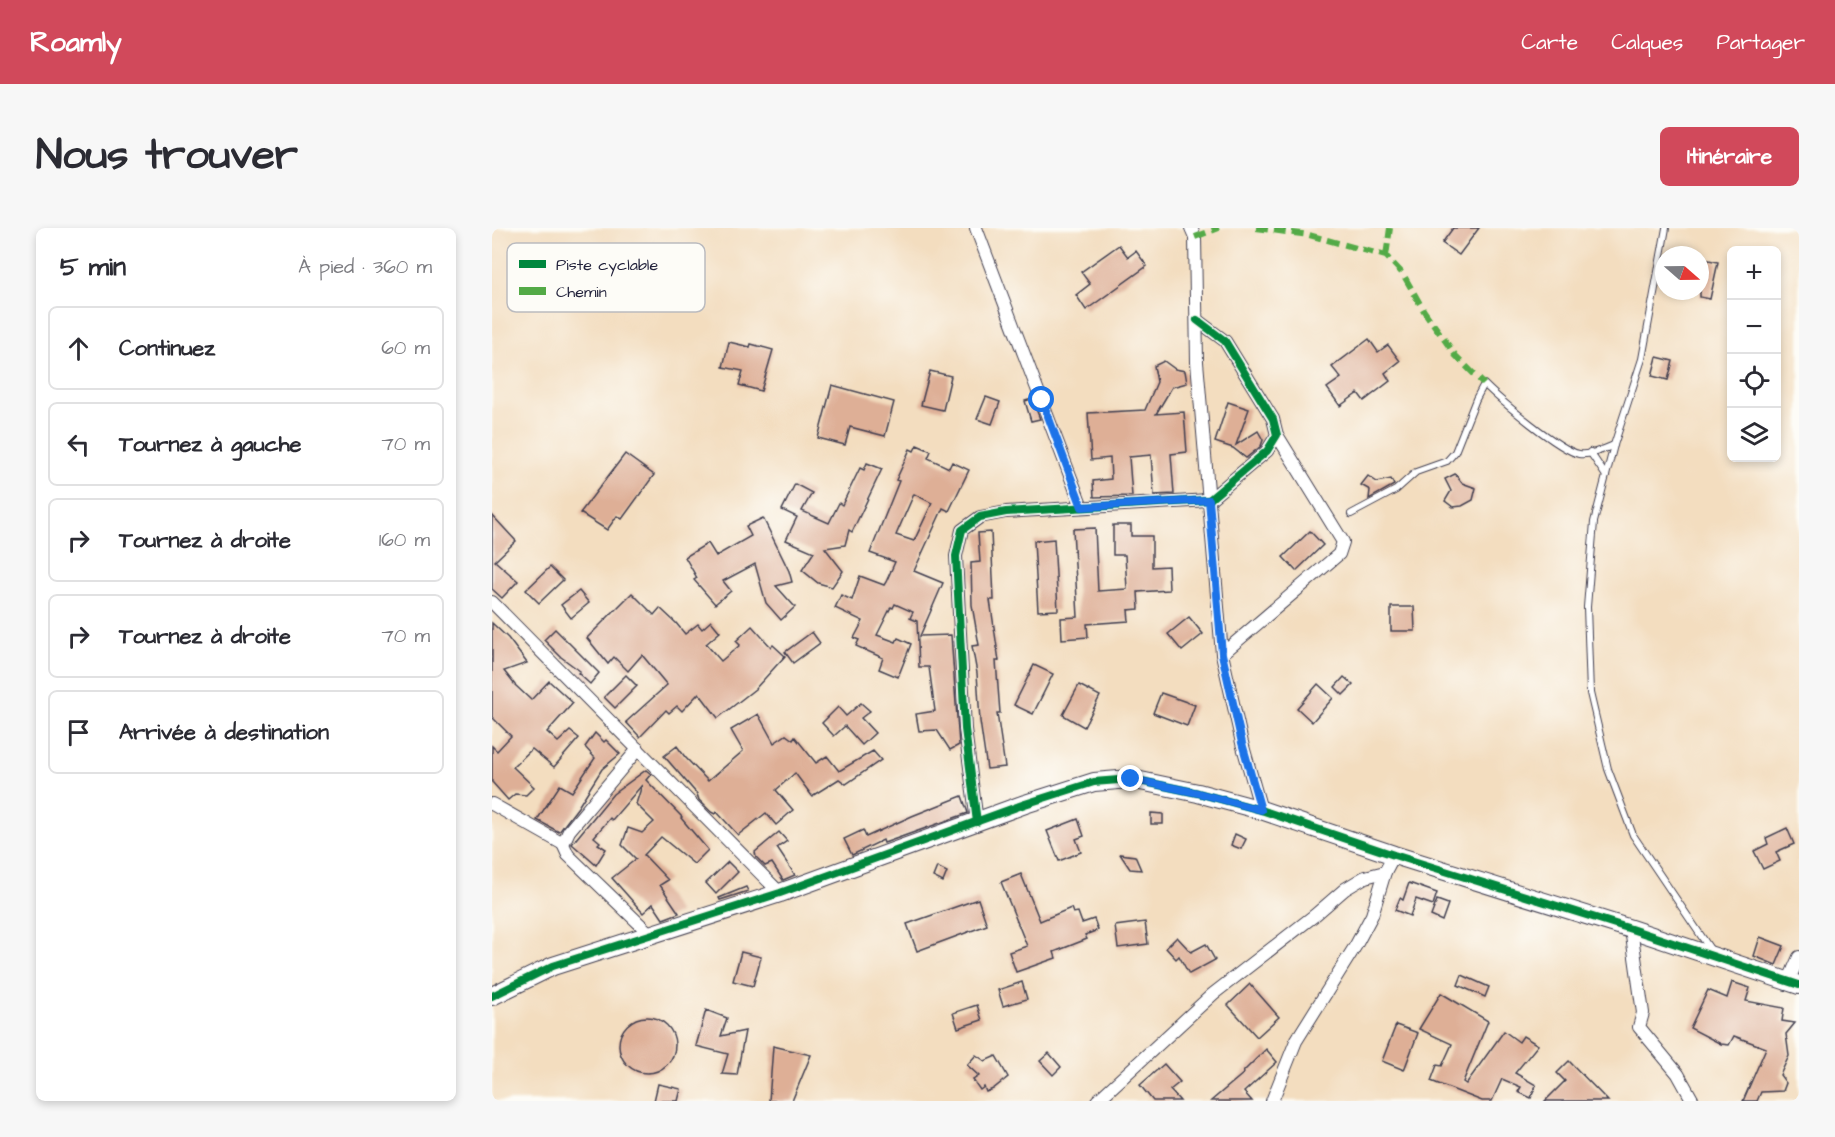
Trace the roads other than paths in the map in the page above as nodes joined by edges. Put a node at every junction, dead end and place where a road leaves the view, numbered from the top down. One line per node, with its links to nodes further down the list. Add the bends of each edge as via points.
1 (976, 228): 10 (street)
2 (1666, 228): 6 (lane, via 1642,359)
3 (1194, 231): 4 (street)
4 (1197, 320): 5 (street, via 1225,341 1273,419); 9 (street)
5 (1277, 435): 9 (street, via 1267,451); 13 (street, via 1343,542 1339,554)
6 (1614, 445): 7 (lane); 8 (lane)
7 (1590, 452): 8 (lane); 11 (lane, via 1580,455 1568,450 1484,384 1455,452 1447,461 1416,472 1396,490)
8 (1606, 476): 23 (lane, via 1594,522 1587,607 1590,693 1608,769 1633,835)
9 (1209, 500): 10 (street); 13 (street)
10 (1082, 507): 17 (street, via 1006,512 980,517 962,530 956,556 965,729)
11 (1351, 514)
12 (492, 602): 14 (street)
13 (1222, 654): 16 (street)
14 (638, 749): 18 (street, via 569,831); 20 (street)
15 (492, 804): 18 (street)
16 (1261, 810): 17 (street, via 1131,779 1094,782); 19 (street)
17 (977, 822): 20 (street)
18 (563, 844): 22 (street, via 568,855)
19 (1389, 863): 21 (street); 27 (street, via 1345,889 1213,994); 28 (street, via 1372,915 1296,1041)
20 (780, 893): 22 (street)
21 (1631, 929): 23 (street); 29 (street, via 1642,1013 1639,1027 1678,1074)
22 (651, 935): 26 (street, via 553,966)
23 (1716, 957): 25 (street)
24 (1799, 957): 25 (street)
25 (1794, 984)
26 (492, 996)
27 (1098, 1101)
28 (1272, 1101)
29 (1693, 1101)

